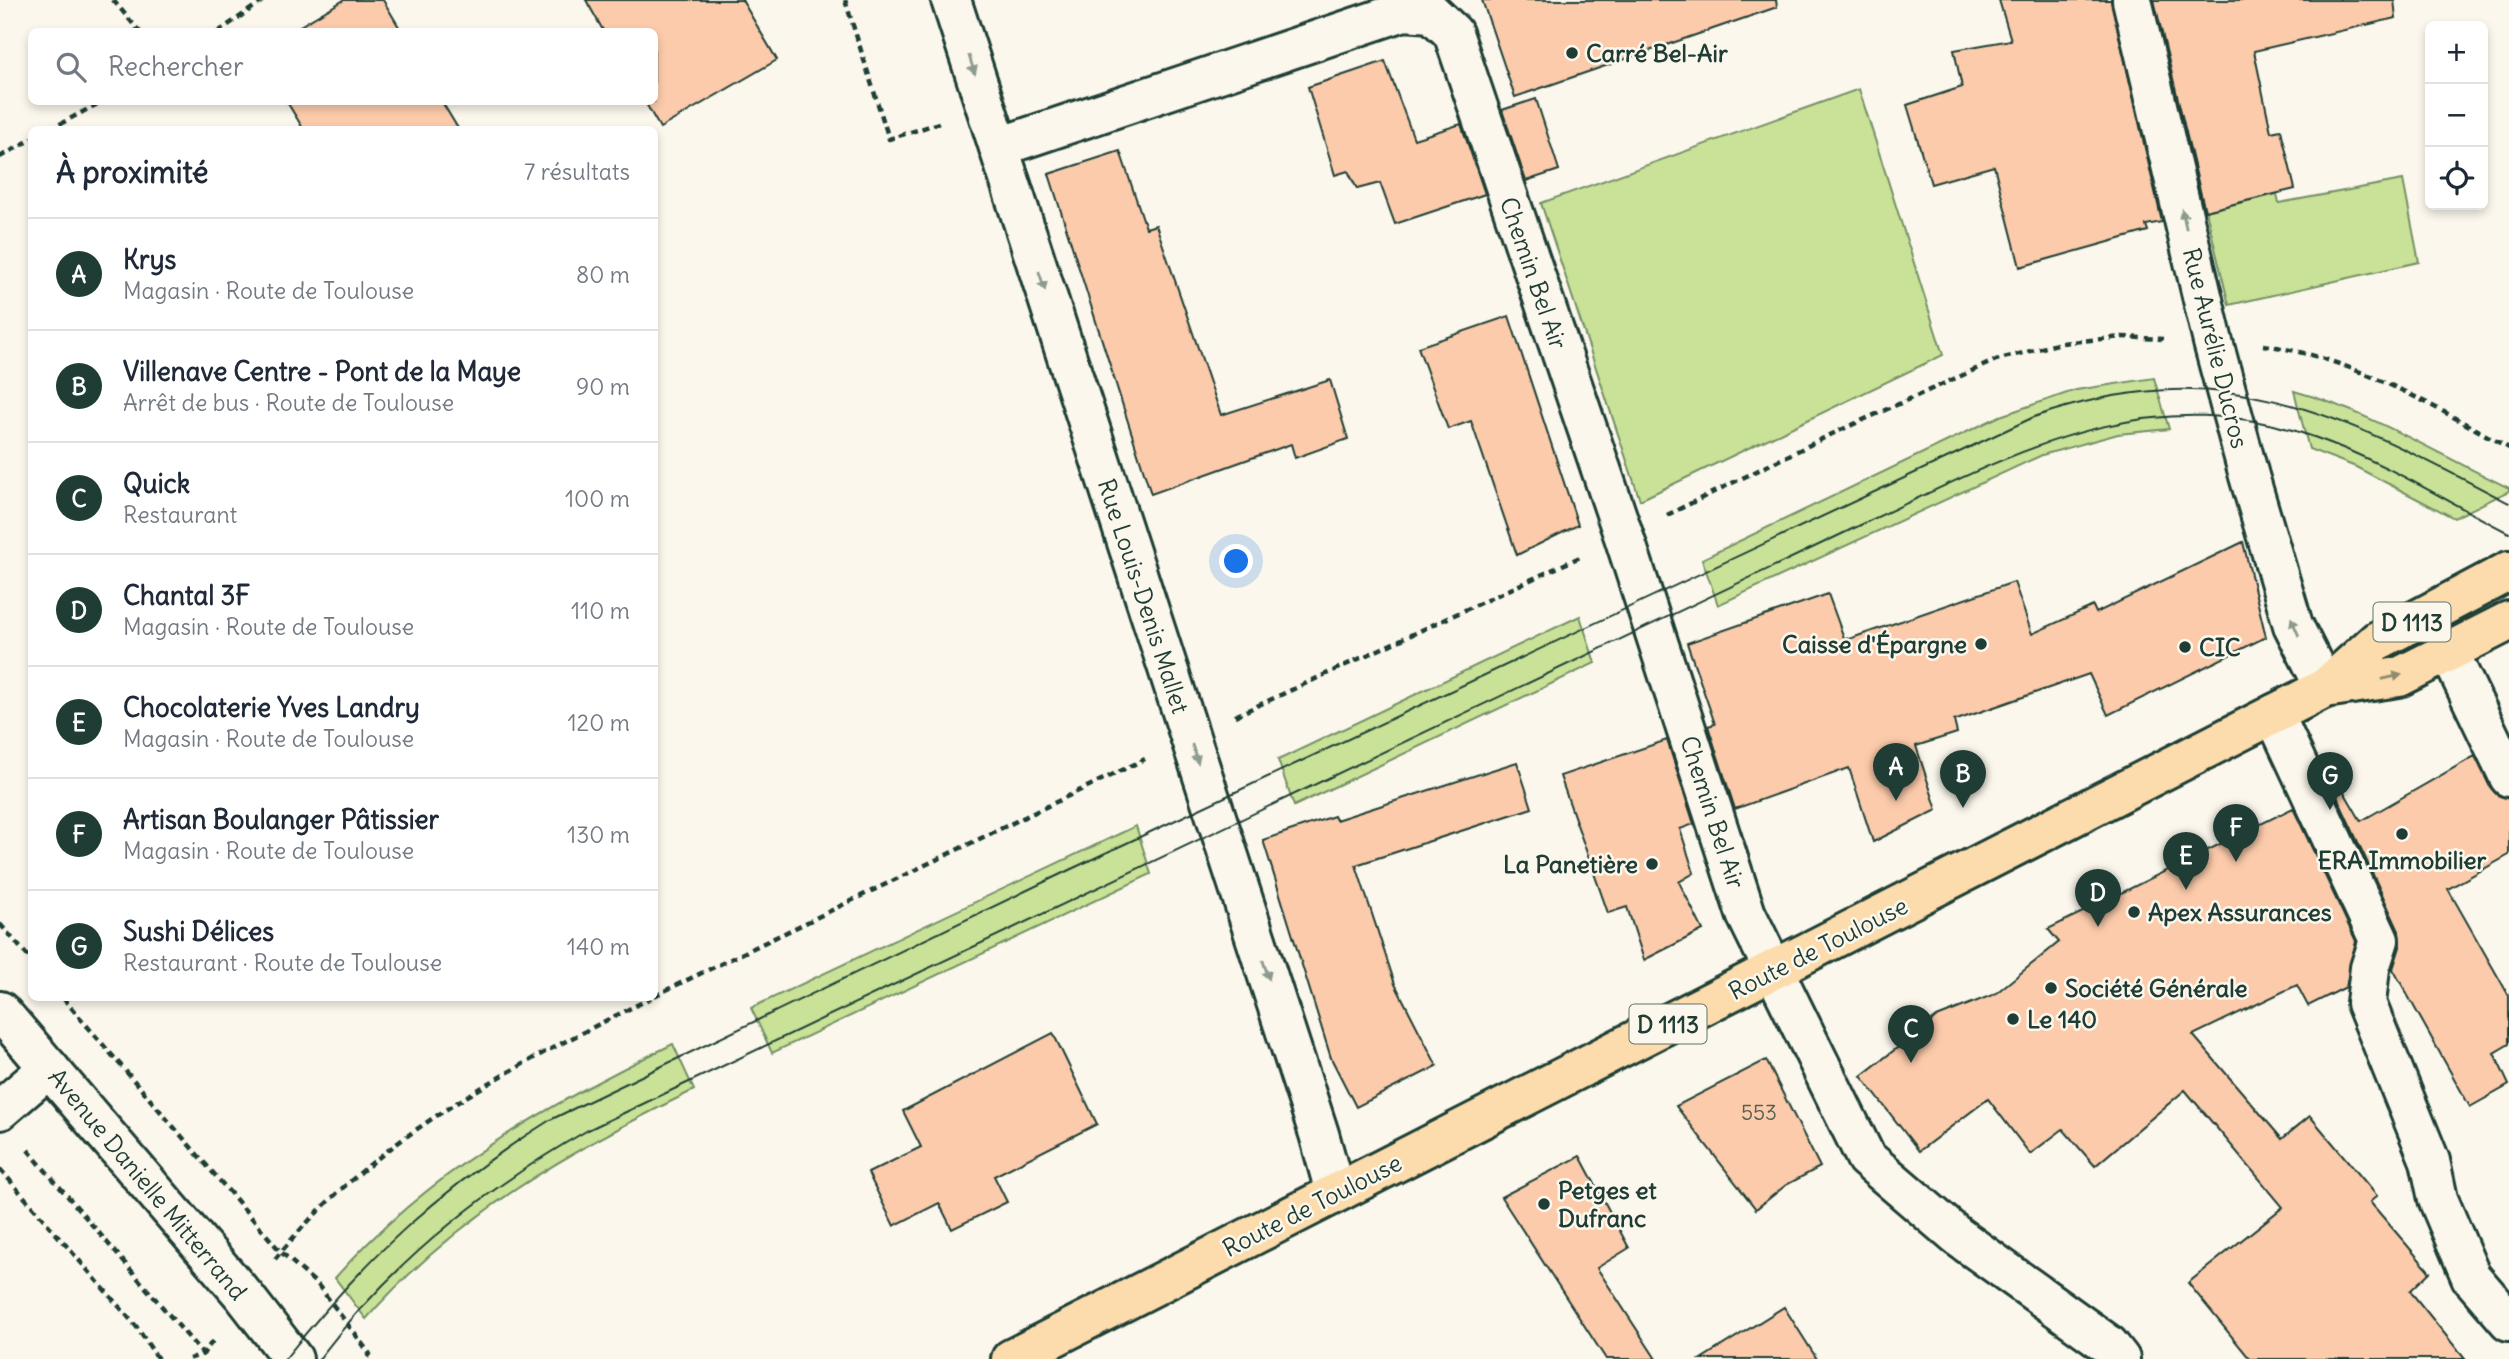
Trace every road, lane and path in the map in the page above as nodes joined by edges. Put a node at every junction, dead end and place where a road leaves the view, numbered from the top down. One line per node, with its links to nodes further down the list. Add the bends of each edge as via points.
1 (113, 0): 6 (path)
2 (264, 0): 7 (path)
3 (845, 0): 9 (path, via 889,139)
4 (951, 0): 9 (street, Rue Louis-Denis Mallet, one-way to 9)
5 (2132, 0): 14 (street, Rue Aurélie Ducros, one-way to 5)
6 (137, 28)
7 (224, 28)
8 (95, 105): 10 (path)
9 (986, 109): 12 (street, Rue Louis-Denis Mallet)
10 (56, 126)
11 (28, 141): 13 (path)
12 (999, 147): 16 (street, Chemin Bel Air, via 1404,11 1432,12 1452,33); 22 (street, Rue Louis-Denis Mallet, one-way to 22)
13 (0, 157)
14 (2213, 342): 15 (path, via 2302,351 2369,376); 16 (path, via 2122,337 2061,343 1996,360 1832,434); 20 (street, Rue Aurélie Ducros, one-way to 14, via 2293,625)
15 (2509, 448)
16 (1624, 537): 22 (path); 26 (street, Chemin Bel Air, via 1746,914)
17 (2509, 571): 20 (main road, Route de Toulouse / D 1113, via 2377,641)
18 (2509, 621): 19 (main road, Route de Toulouse / D 1113)
19 (2449, 652): 20 (main road, Route de Toulouse / D 1113, one-way to 19, via 2399,677); 23 (street)
20 (2325, 688): 21 (main road, Route de Toulouse / D 1113)
21 (2274, 714): 26 (main road, Route de Toulouse / D 1113); 38 (street, via 2379,940 2366,1003 2430,1161 2438,1199 2470,1277)
22 (1190, 737): 27 (path); 35 (street, Rue Louis-Denis Mallet, one-way to 35)
23 (2509, 777)
24 (0, 924): 25 (path)
25 (28, 956)
26 (1773, 971): 35 (main road, Route de Toulouse / D 1113); 45 (street, Chemin Bel Air, via 1866,1158 1957,1236 2109,1345)
27 (658, 995)
28 (66, 1001): 36 (path)
29 (645, 1001): 36 (path, via 520,1063 439,1112 382,1152)
30 (0, 1011): 31 (street, Avenue Danielle Mitterrand)
31 (49, 1068): 32 (street); 37 (street, Avenue Danielle Mitterrand)
32 (0, 1110)
33 (26, 1149): 39 (path)
34 (0, 1169): 40 (path, via 136,1326)
35 (1335, 1192): 44 (main road, Route de Toulouse / D 1113)
36 (281, 1252): 37 (path); 43 (path, via 318,1285 370,1354)
37 (245, 1297): 39 (path); 42 (street, Avenue Danielle Mitterrand)
38 (2509, 1321)
39 (205, 1357): 41 (path)
40 (158, 1359)
41 (189, 1359)
42 (293, 1359)
43 (366, 1359)
44 (1011, 1359)
45 (2120, 1359)

